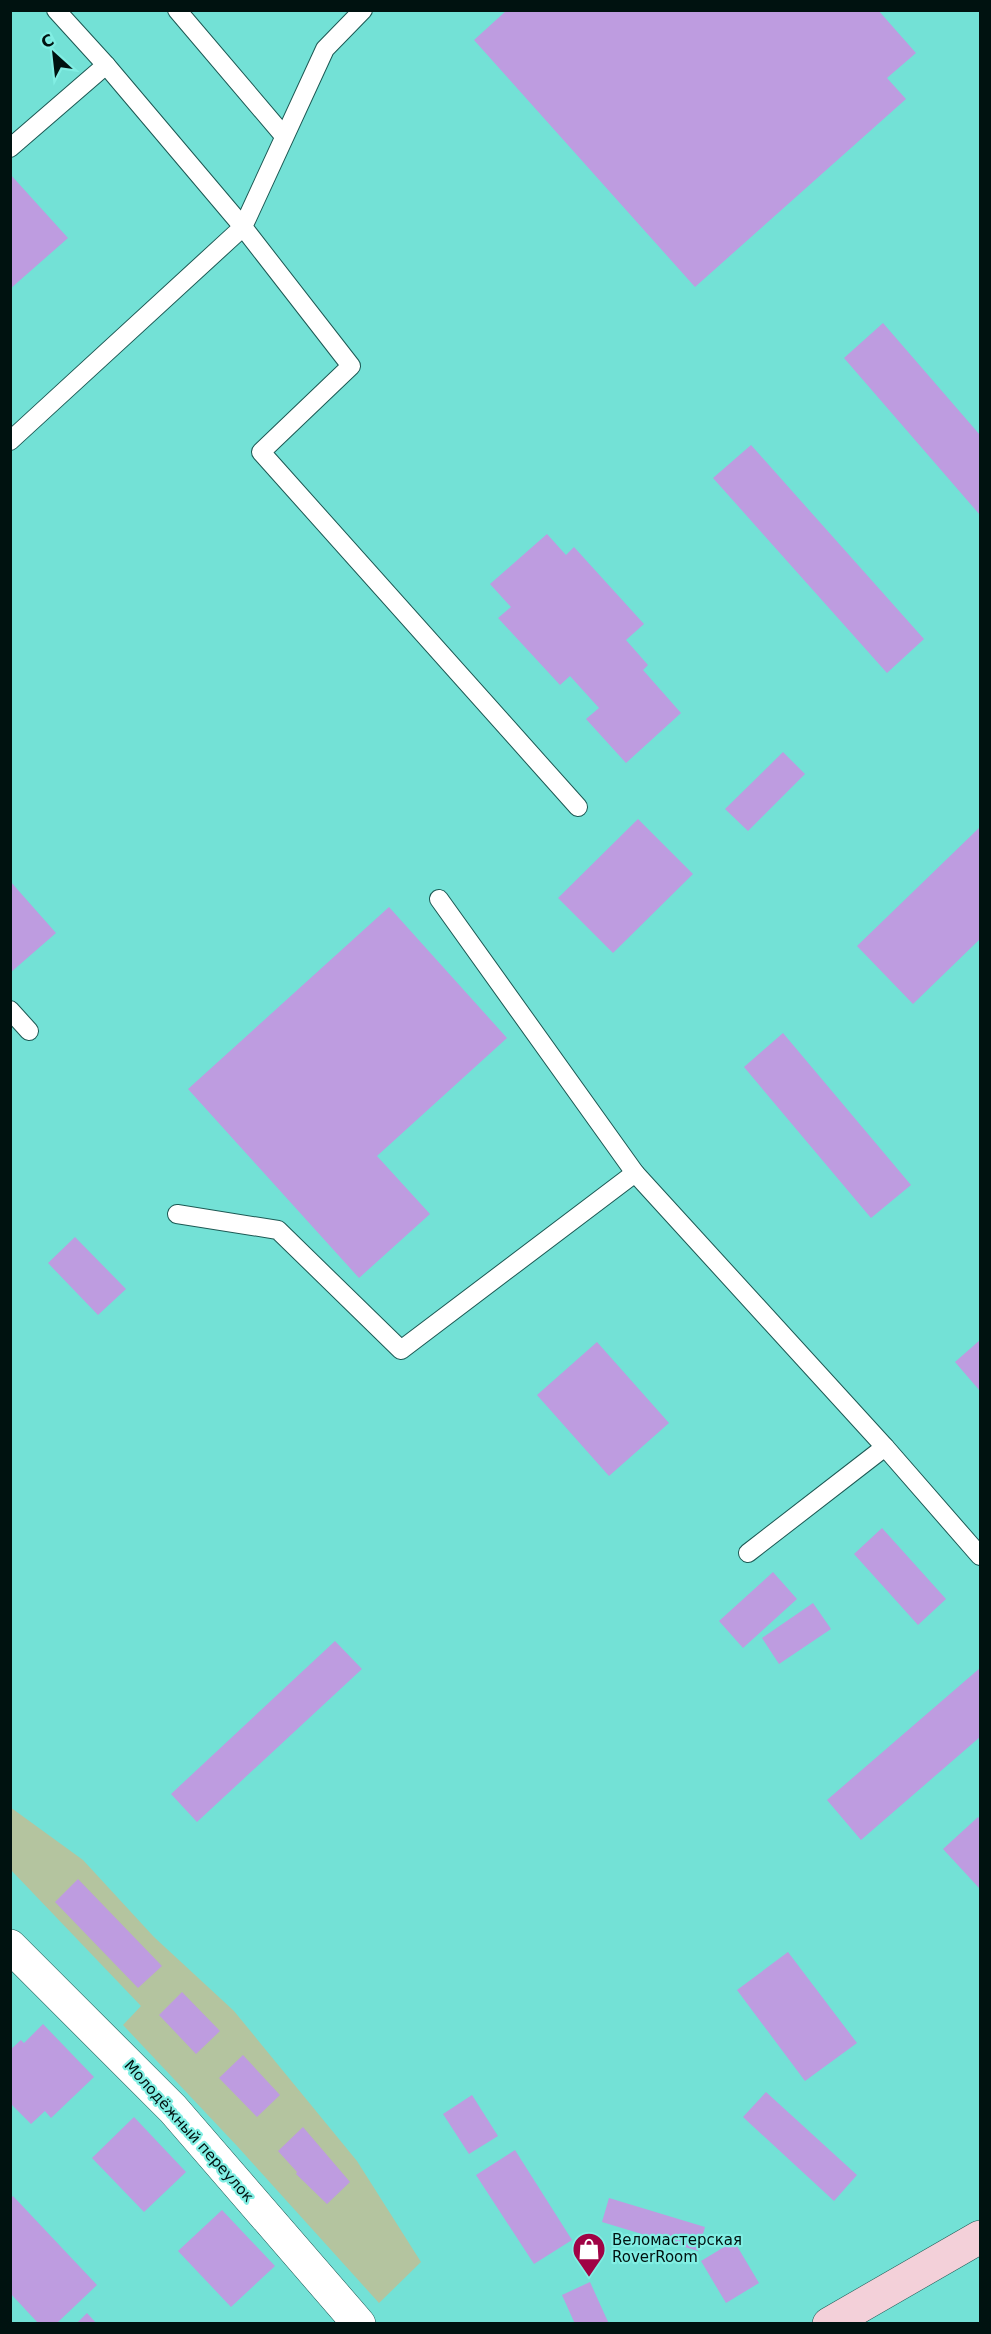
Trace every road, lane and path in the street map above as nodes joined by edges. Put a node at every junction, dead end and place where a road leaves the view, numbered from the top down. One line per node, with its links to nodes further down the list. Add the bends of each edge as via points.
1 (56, 10): 4 (lane)
2 (177, 10): 5 (lane)
3 (363, 10): 5 (lane, via 325,49)
4 (106, 64): 6 (lane); 7 (lane)
5 (284, 136): 7 (lane)
6 (10, 148)
7 (243, 227): 8 (lane); 9 (lane, via 351,366 261,452)
8 (10, 441)
9 (578, 807)
10 (439, 899): 13 (lane)
11 (10, 1010): 12 (lane)
12 (29, 1031)
13 (635, 1173): 14 (lane, via 401,1350 278,1230); 15 (lane)
14 (177, 1214)
15 (885, 1447): 16 (lane); 17 (lane)
16 (748, 1553)
17 (981, 1557)
18 (10, 1946): 20 (street, Молодёжный переулок, via 173,2109)
19 (981, 2237): 21 (street)
20 (359, 2324)
21 (829, 2324)

